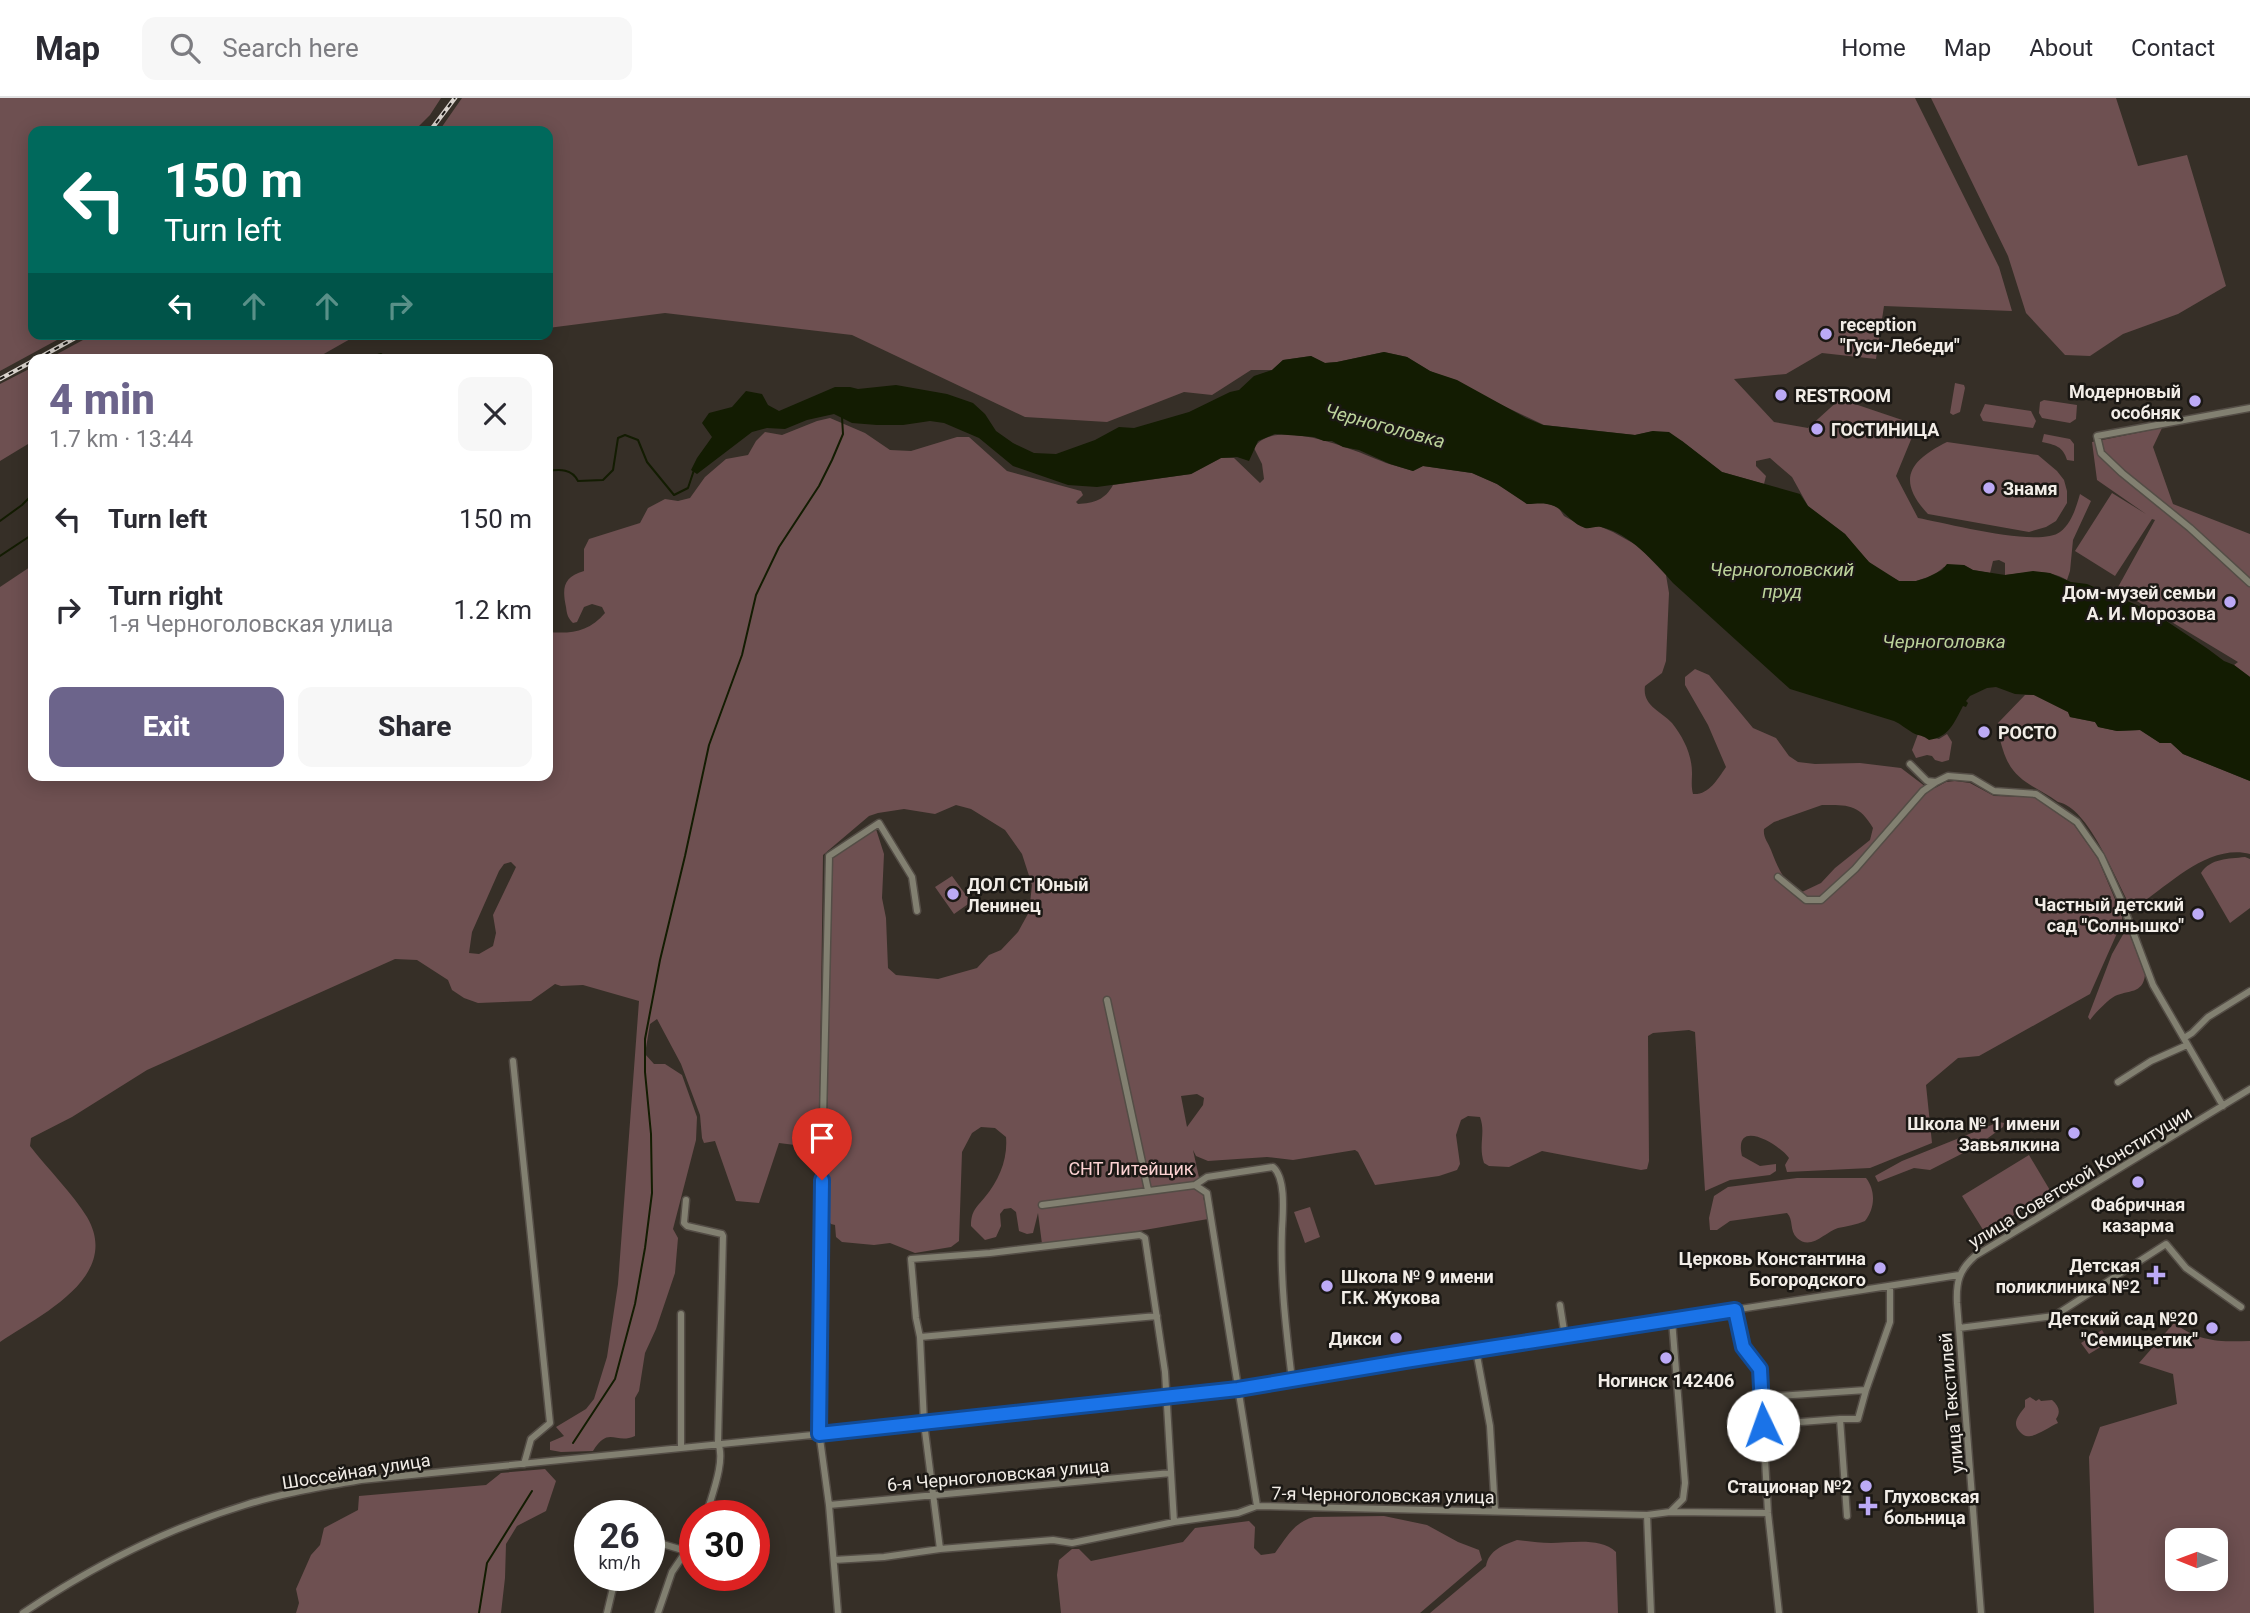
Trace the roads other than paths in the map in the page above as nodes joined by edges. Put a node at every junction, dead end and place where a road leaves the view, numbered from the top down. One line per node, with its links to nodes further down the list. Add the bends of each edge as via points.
1 (2250, 408): 2 (street, via 2097,436 2101,453)
2 (2250, 583)
3 (1910, 764): 4 (street, via 1927,781)
4 (1936, 782): 5 (street, via 1821,900 1806,900); 9 (street, via 1948,776 1972,778 1994,791 2036,794 2077,822 2101,856 2153,985)
5 (1778, 877)
6 (917, 911): 19 (street, via 912,877 879,822 829,856)
7 (2250, 991): 9 (street, via 2208,1017)
8 (1107, 1000): 15 (street)
9 (2185, 1041): 11 (street); 13 (street)
10 (513, 1061): 43 (street, via 550,1423 531,1439)
11 (2118, 1082)
12 (2250, 1089): 13 (street, улица Советской Конституции)
13 (2222, 1107): 20 (street, улица Советской Конституции, via 1975,1256)
14 (1195, 1185): 15 (street); 32 (street, via 1208,1177 1269,1166 1278,1171 1283,1207 1284,1317); 33 (street, via 1207,1193)
15 (1148, 1190): 17 (street)
16 (686, 1200): 41 (street, via 687,1226 723,1236)
17 (1042, 1205)
18 (812, 1248): 19 (street)
19 (820, 1250): 40 (street)
20 (1959, 1275): 21 (street); 28 (street, улица Текстилей)
21 (1890, 1286): 24 (street); 34 (street, via 1890,1322)
22 (1560, 1305): 29 (street)
23 (2241, 1307): 28 (street, via 2186,1268 2166,1244 2054,1316)
24 (1735, 1310): 27 (street); 36 (street, via 1743,1347 1760,1369)
25 (681, 1314): 42 (street)
26 (1157, 1316): 30 (street); 30 (street, via 1147,1242 1140,1235 911,1259); 35 (street)
27 (1672, 1320): 29 (street); 50 (street, via 1685,1483 1683,1499)
28 (1959, 1328): 65 (street, улица Текстилей)
29 (1565, 1336): 31 (street)
30 (920, 1337): 38 (street)
31 (1476, 1350): 32 (street); 49 (street, via 1490,1426)
32 (1293, 1380): 33 (street)
33 (1238, 1389): 35 (street); 48 (street)
34 (1866, 1390): 36 (street); 37 (street, via 1858,1419)
35 (1167, 1397): 38 (street); 44 (street)
36 (1762, 1397): 39 (street)
37 (1840, 1419): 39 (street); 53 (street)
38 (924, 1423): 40 (street); 45 (street)
39 (1763, 1425): 51 (street)
40 (819, 1434): 41 (street); 47 (street)
41 (718, 1443): 42 (street, Шоссейная улица); 46 (street, via 720,1465)
42 (681, 1447): 43 (street, Шоссейная улица)
43 (524, 1464): 59 (street, Шоссейная улица, via 361,1480 246,1505 143,1544)
44 (1171, 1473): 45 (street, 6-я Черноголовская улица); 54 (street)
45 (934, 1496): 47 (street, 6-я Черноголовская улица); 55 (street)
46 (710, 1500)
47 (829, 1505): 56 (street)
48 (1257, 1506): 49 (street, 7-я Черноголовская улица); 54 (street, 7-я Черноголовская улица)
49 (1495, 1511): 52 (street, 7-я Черноголовская улица)
50 (1670, 1512): 51 (street, 7-я Черноголовская улица); 52 (street, 7-я Черноголовская улица)
51 (1768, 1513): 64 (street)
52 (1647, 1515): 63 (street)
53 (1847, 1516)
54 (1174, 1522): 55 (street, 7-я Черноголовская улица, via 1072,1543)
55 (940, 1549): 56 (street, 7-я Черноголовская улица)
56 (834, 1560): 62 (street)
57 (679, 1561): 61 (street)
58 (612, 1591): 60 (street)
59 (23, 1613)
60 (607, 1613)
61 (658, 1613)
62 (838, 1613)
63 (1651, 1613)
64 (1779, 1613)
65 (1981, 1613)

